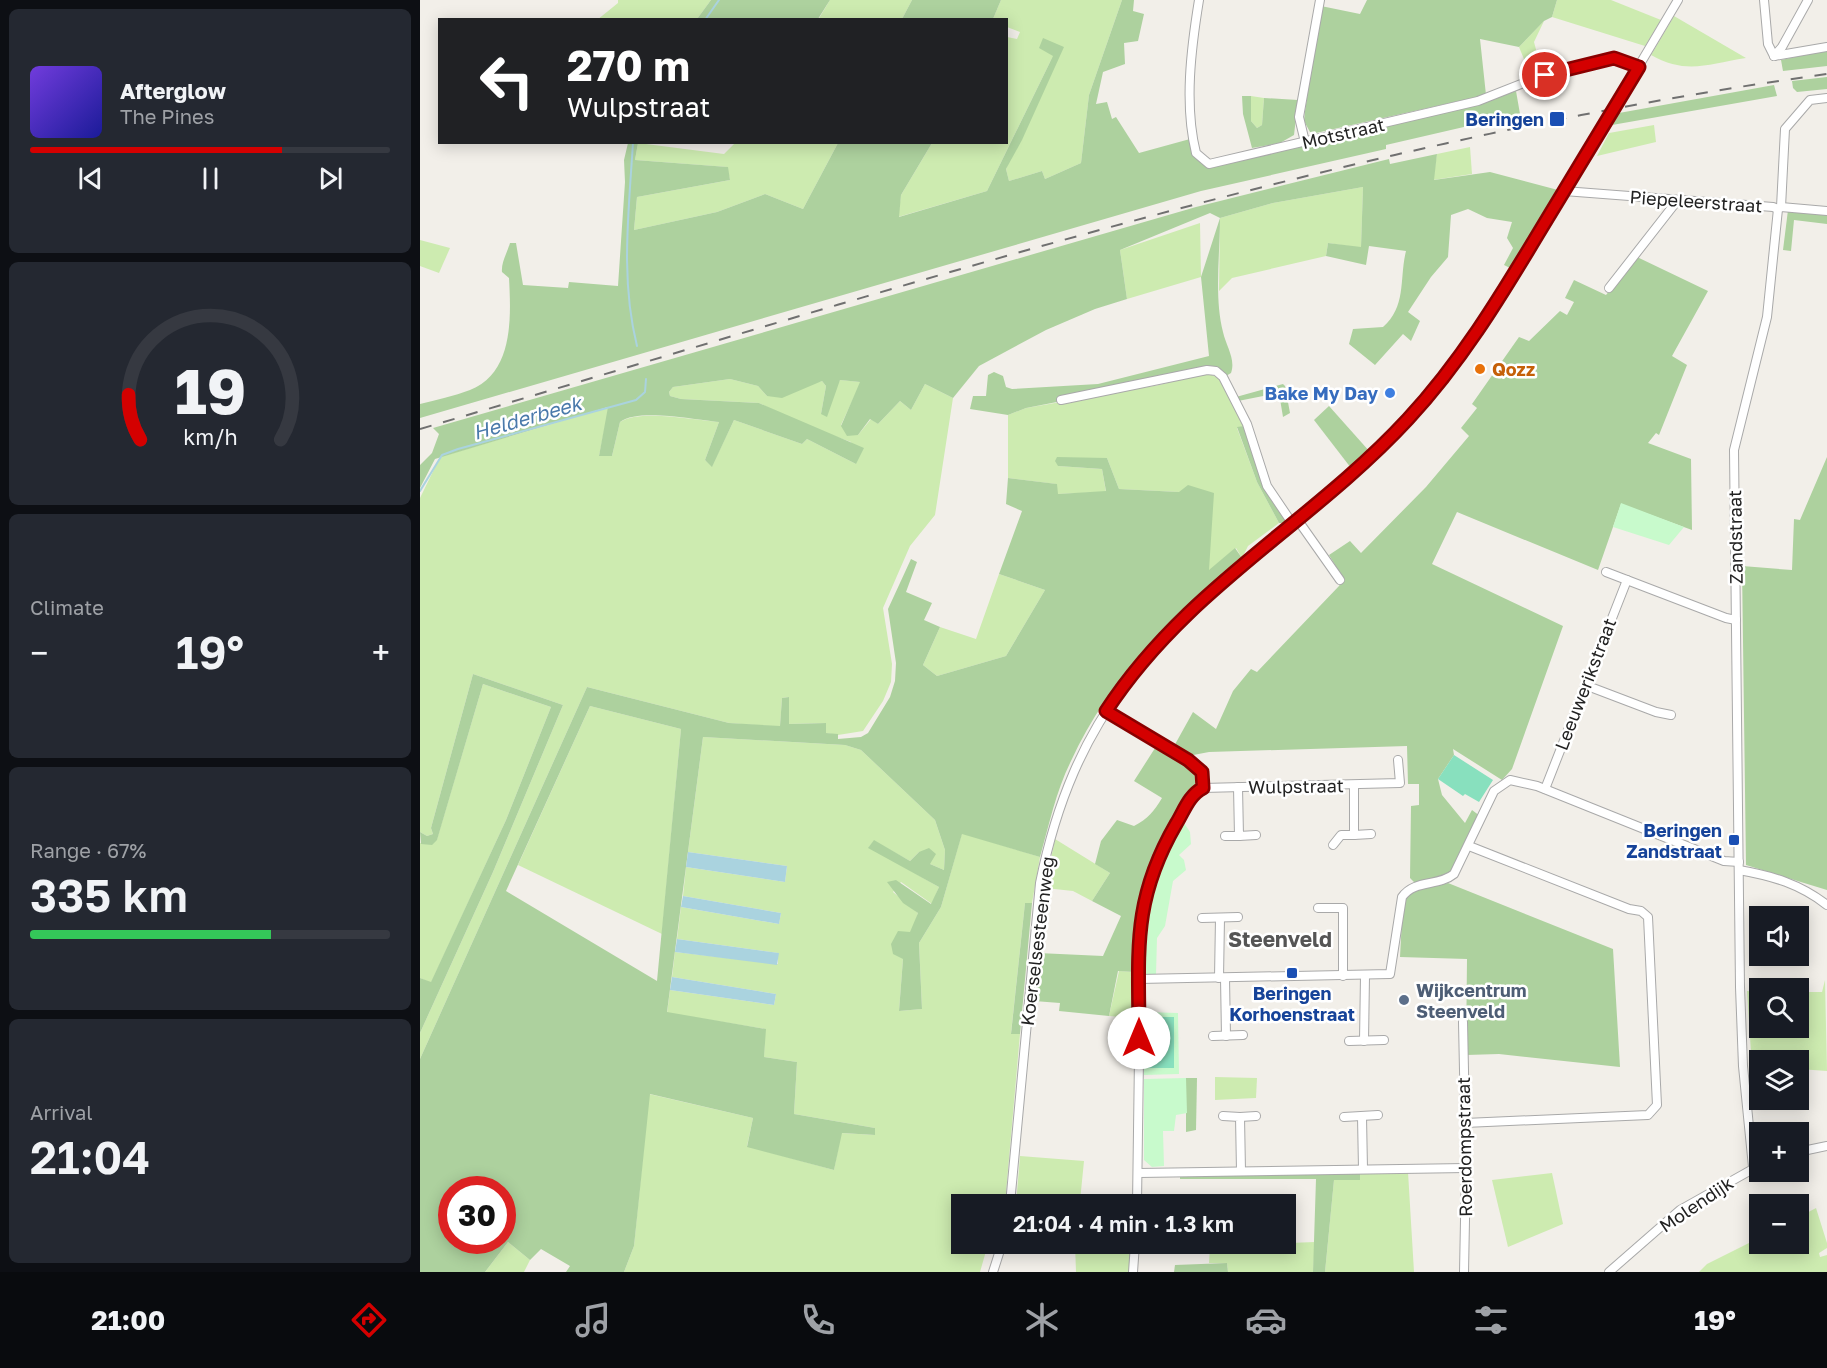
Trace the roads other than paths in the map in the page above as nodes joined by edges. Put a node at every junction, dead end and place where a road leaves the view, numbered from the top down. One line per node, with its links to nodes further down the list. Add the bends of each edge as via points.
1 (1199, 0): 10 (street, Motstraat, via 1190,116 1197,153 1209,164)
2 (1320, 0): 10 (street, via 1299,117)
3 (1678, 0): 8 (street, Koerselsesteenweg)
4 (1764, 0): 7 (street, via 1768,44)
5 (1808, 0): 7 (street)
6 (1827, 47): 7 (street)
7 (1774, 56)
8 (1639, 67): 10 (street, Motstraat, via 1614,58 1584,64 1478,101); 11 (street, Koerselsesteenweg, bridge)
9 (1827, 98): 13 (street, Zandstraat, via 1810,100 1785,129)
10 (1305, 142)
11 (1564, 190): 12 (street, Piepeleerstraat); 17 (street, Koerselsesteenweg, via 1489,317 1440,383 1378,450)
12 (1677, 201): 13 (street, Piepeleerstraat); 15 (street)
13 (1779, 208): 14 (street, Piepeleerstraat); 21 (street, Zandstraat, via 1764,337 1734,450)
14 (1827, 211)
15 (1609, 288)
16 (1061, 400): 17 (street, via 1216,371 1223,377 1246,424 1267,486)
17 (1295, 521): 19 (street); 23 (street, Koerselsesteenweg, via 1173,625 1130,674)
18 (1606, 572): 20 (street)
19 (1340, 580)
20 (1627, 580): 21 (street); 22 (street, Leeuwerikstraat)
21 (1736, 620): 37 (street, Zandstraat)
22 (1585, 685): 24 (street); 29 (street, Leeuwerikstraat)
23 (1106, 711): 28 (street, via 1188,760 1202,772); 69 (street, Koerselsesteenweg, via 1074,768 1042,873)
24 (1671, 715)
25 (1398, 760): 26 (street, Wulpstraat, via 1400,783)
26 (1354, 785): 27 (street, Wulpstraat); 32 (street, Wulpstraat)
27 (1238, 787): 28 (street, Wulpstraat); 34 (street, Wulpstraat)
28 (1203, 788): 46 (street, via 1192,796 1157,857 1141,911)
29 (1545, 789): 36 (street, via 1516,780 1498,785); 37 (street)
30 (1371, 834): 32 (street)
31 (1257, 835): 34 (street)
32 (1354, 835): 35 (street, via 1341,835)
33 (1225, 836): 34 (street)
34 (1239, 836)
35 (1334, 845)
36 (1469, 846): 44 (street, via 1460,866 1448,879 1415,886 1402,897 1390,974); 61 (street, via 1647,916 1657,1106 1648,1115)
37 (1739, 866): 38 (street, via 1799,886); 60 (street, Zandstraat, via 1743,1055)
38 (1827, 905)
39 (1318, 909): 43 (street, via 1343,908)
40 (1238, 917): 42 (street)
41 (1202, 918): 42 (street)
42 (1220, 918): 45 (street)
43 (1343, 976): 44 (street); 45 (street)
44 (1365, 976): 53 (street)
45 (1222, 978): 46 (street); 50 (street)
46 (1139, 979): 68 (street)
47 (1463, 1022): 61 (street, Roerdompstraat)
48 (1243, 1035): 50 (street)
49 (1214, 1036): 50 (street)
50 (1226, 1036)
51 (1384, 1040): 53 (street)
52 (1349, 1041): 53 (street)
53 (1364, 1041)
54 (1223, 1116): 57 (street)
55 (1256, 1116): 57 (street)
56 (1378, 1116): 59 (street)
57 (1240, 1117): 67 (street)
58 (1344, 1117): 59 (street)
59 (1362, 1117): 65 (street)
60 (1751, 1122)
61 (1465, 1123): 64 (street, Roerdompstraat)
62 (1827, 1146): 63 (street)
63 (1809, 1150)
64 (1466, 1168): 65 (street); 75 (street, Roerdompstraat)
65 (1363, 1169): 67 (street)
66 (1749, 1170): 76 (street, Molendijk, via 1675,1214)
67 (1241, 1171): 68 (street)
68 (1139, 1173): 70 (street)
69 (1011, 1194)
70 (1138, 1194)
71 (999, 1254): 73 (street)
72 (1134, 1254): 74 (street)
73 (993, 1272)
74 (1133, 1272)
75 (1464, 1272)
76 (1610, 1272)

